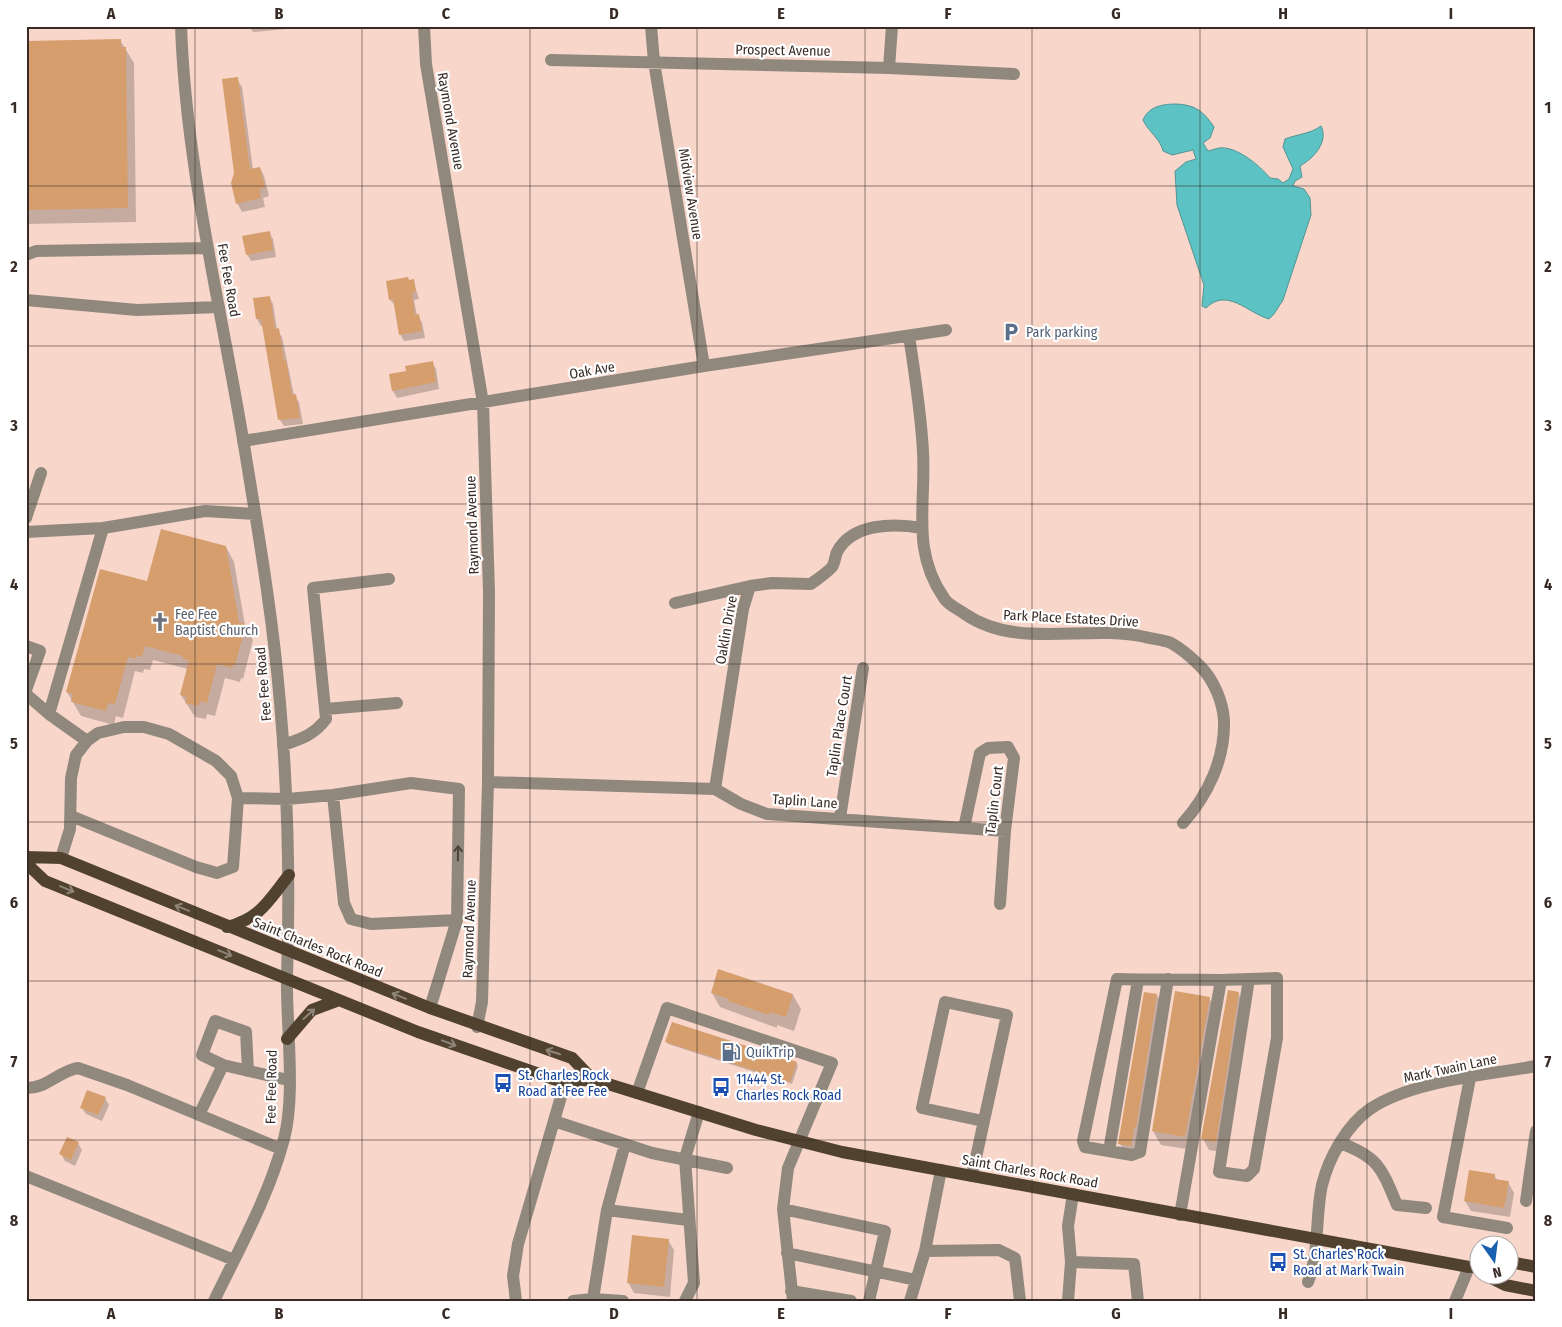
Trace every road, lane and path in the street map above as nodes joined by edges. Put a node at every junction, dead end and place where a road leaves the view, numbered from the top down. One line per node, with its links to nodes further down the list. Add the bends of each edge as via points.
1 (181, 26): 9 (street, Fee Fee Road, via 188,129)
2 (424, 26): 16 (street, Raymond Avenue, via 426,64)
3 (651, 26): 6 (street, Midview Avenue)
4 (892, 26): 7 (street)
5 (551, 60): 6 (street, Prospect Avenue)
6 (654, 62): 7 (street, Prospect Avenue); 15 (street, Midview Avenue)
7 (889, 68): 8 (street, Prospect Avenue)
8 (1014, 74)
9 (208, 248): 10 (street, via 36,251); 12 (street, Fee Fee Road)
10 (26, 254)
11 (26, 300): 12 (street, via 137,310)
12 (219, 307): 17 (street, Fee Fee Road)
13 (946, 330): 14 (street, Oak Ave)
14 (908, 336): 15 (street, Oak Ave); 22 (street, Park Place Estates Drive, via 921,414)
15 (704, 366): 16 (street, Oak Ave)
16 (484, 403): 17 (street, Oak Ave); 35 (street, Raymond Avenue, via 489,592)
17 (243, 441): 19 (street, Fee Fee Road)
18 (41, 473): 20 (street)
19 (255, 514): 21 (street, via 205,511); 34 (street, Fee Fee Road, via 272,624)
20 (26, 518)
21 (103, 528): 23 (street); 32 (street)
22 (922, 528): 25 (street, Oaklin Drive, via 905,525 877,527 852,534 837,552 833,566 811,584); 42 (street, Park Place Estates Drive, via 928,568 945,600 974,620 990,628 1020,633 1128,633 1170,642 1207,674 1223,715 1222,755 1195,810)
23 (26, 532)
24 (389, 580): 31 (street, via 313,588)
25 (750, 586): 26 (street); 36 (street, Oaklin Drive, via 743,609)
26 (675, 603)
27 (26, 646): 29 (street, via 40,651)
28 (863, 668): 41 (street, Taplin Place Court)
29 (26, 692): 32 (street)
30 (397, 703): 31 (street)
31 (326, 709): 34 (street, via 326,719 318,730 305,738)
32 (49, 714): 33 (street)
33 (86, 741): 38 (street, via 98,733 124,727 144,727 169,734 216,761 231,776); 40 (street, via 74,763)
34 (283, 744): 39 (street, Fee Fee Road)
35 (488, 782): 36 (street, Taplin Lane); 60 (street, Raymond Avenue, via 482,1002)
36 (715, 789): 41 (street, Taplin Lane, via 767,814)
37 (333, 795): 39 (street); 50 (street, via 344,903 351,919 371,924); 50 (street, one-way to 37, via 459,789 411,783)
38 (238, 798): 39 (street); 40 (street, via 233,867 217,873)
39 (287, 799): 48 (street, Fee Fee Road)
40 (71, 816): 46 (street, via 68,838)
41 (840, 818): 43 (street, Taplin Lane)
42 (1183, 823)
43 (964, 828): 44 (street, Taplin Lane); 44 (street, Taplin Court, via 980,753 988,748 1008,747 1014,758)
44 (1005, 831): 49 (street, Taplin Court)
45 (26, 857): 46 (main road, Saint Charles Rock Road)
46 (60, 858): 51 (main road, Saint Charles Rock Road, one-way to 46)
47 (26, 864): 53 (main road, Saint Charles Rock Road, one-way to 53, via 45,881)
48 (289, 875): 51 (main road, via 264,909 243,923); 52 (street, Fee Fee Road)
49 (1000, 904)
50 (457, 920): 59 (street)
51 (227, 927): 52 (main road, Saint Charles Rock Road)
52 (288, 952): 53 (street, Fee Fee Road); 59 (main road, Saint Charles Rock Road, one-way to 52)
53 (287, 979): 58 (main road, Saint Charles Rock Road); 61 (street, Fee Fee Road)
54 (1168, 979): 56 (street); 57 (street); 80 (street, via 1140,1152 1132,1155)
55 (1249, 979): 55 (street, via 1277,978 1277,1038 1254,1169 1246,1176 1219,1172); 57 (street)
56 (1138, 980): 80 (street); 80 (street, via 1117,979 1083,1141 1085,1147)
57 (1221, 980): 92 (street)
58 (339, 1000): 61 (main road, one-way to 58, via 312,1010); 68 (main road, Saint Charles Rock Road, one-way to 68, via 467,1050)
59 (430, 1008): 60 (main road, Saint Charles Rock Road)
60 (477, 1027): 66 (main road, Saint Charles Rock Road, one-way to 60, via 572,1058)
61 (287, 1039): 67 (street, Fee Fee Road)
62 (223, 1065): 64 (street); 64 (street, via 202,1055 216,1021 246,1032); 72 (street)
63 (1536, 1066): 65 (street, Mark Twain Lane)
64 (248, 1071): 67 (street)
65 (1470, 1078): 77 (street, Mark Twain Lane, via 1384,1100 1369,1110); 94 (street, via 1443,1217)
66 (592, 1079): 68 (main road, Saint Charles Rock Road); 70 (main road, Saint Charles Rock Road)
67 (288, 1080): 79 (street, Fee Fee Road, via 286,1128)
68 (565, 1083): 73 (street)
69 (26, 1088): 72 (street, via 45,1084 70,1069 78,1068)
70 (637, 1093): 71 (main road, Saint Charles Rock Road); 76 (street, via 667,1008 832,1063)
71 (699, 1112): 76 (main road, Saint Charles Rock Road); 81 (street)
72 (199, 1116): 79 (street)
73 (554, 1121): 78 (street); 112 (street, via 518,1244 513,1276)
74 (983, 1121): 74 (street, via 1007,1015 946,1002 922,1108); 86 (street)
75 (1536, 1132): 82 (street)
76 (799, 1142): 84 (main road, Saint Charles Rock Road); 90 (street, via 788,1168)
77 (1340, 1143): 89 (street, via 1377,1164 1396,1205); 95 (street, Mark Twain Lane, via 1326,1170)
78 (625, 1144): 81 (street, via 652,1153); 91 (street)
79 (281, 1149): 98 (street, Fee Fee Road)
80 (1109, 1151)
81 (685, 1158): 83 (street); 93 (street)
82 (1534, 1160): 88 (street)
83 (727, 1168)
84 (941, 1170): 86 (main road, Saint Charles Rock Road); 96 (street)
85 (26, 1176): 98 (street)
86 (972, 1176): 87 (main road, Saint Charles Rock Road)
87 (1073, 1194): 92 (main road, Saint Charles Rock Road); 99 (street, via 1068,1226)
88 (1526, 1201)
89 (1426, 1208)
90 (783, 1209): 97 (street); 103 (street, via 885,1231)
91 (607, 1210): 93 (street); 110 (street)
92 (1180, 1215): 95 (main road, Saint Charles Rock Road)
93 (688, 1220): 115 (street, via 694,1283)
94 (1507, 1228)
95 (1315, 1238): 101 (main road, Saint Charles Rock Road); 106 (street, Mark Twain Lane)
96 (925, 1251): 105 (street); 119 (street, via 999,1250 1015,1258)
97 (787, 1254): 103 (street); 109 (street)
98 (234, 1260): 111 (street, Fee Fee Road)
99 (1071, 1262): 120 (street); 121 (street, via 1134,1264)
100 (1520, 1264): 102 (main road)
101 (1470, 1267)
102 (1536, 1267)
103 (876, 1270): 105 (street); 117 (street)
104 (1470, 1277): 122 (street)
105 (916, 1280): 118 (street)
106 (1308, 1282)
107 (1501, 1284): 108 (main road)
108 (1536, 1291)
109 (792, 1296): 116 (street)
110 (593, 1299): 113 (street); 114 (street)
111 (214, 1301)
112 (516, 1301)
113 (572, 1301)
114 (623, 1301)
115 (684, 1301)
116 (851, 1301)
117 (869, 1301)
118 (910, 1301)
119 (1020, 1301)
120 (1068, 1301)
121 (1138, 1301)
122 (1455, 1301)

